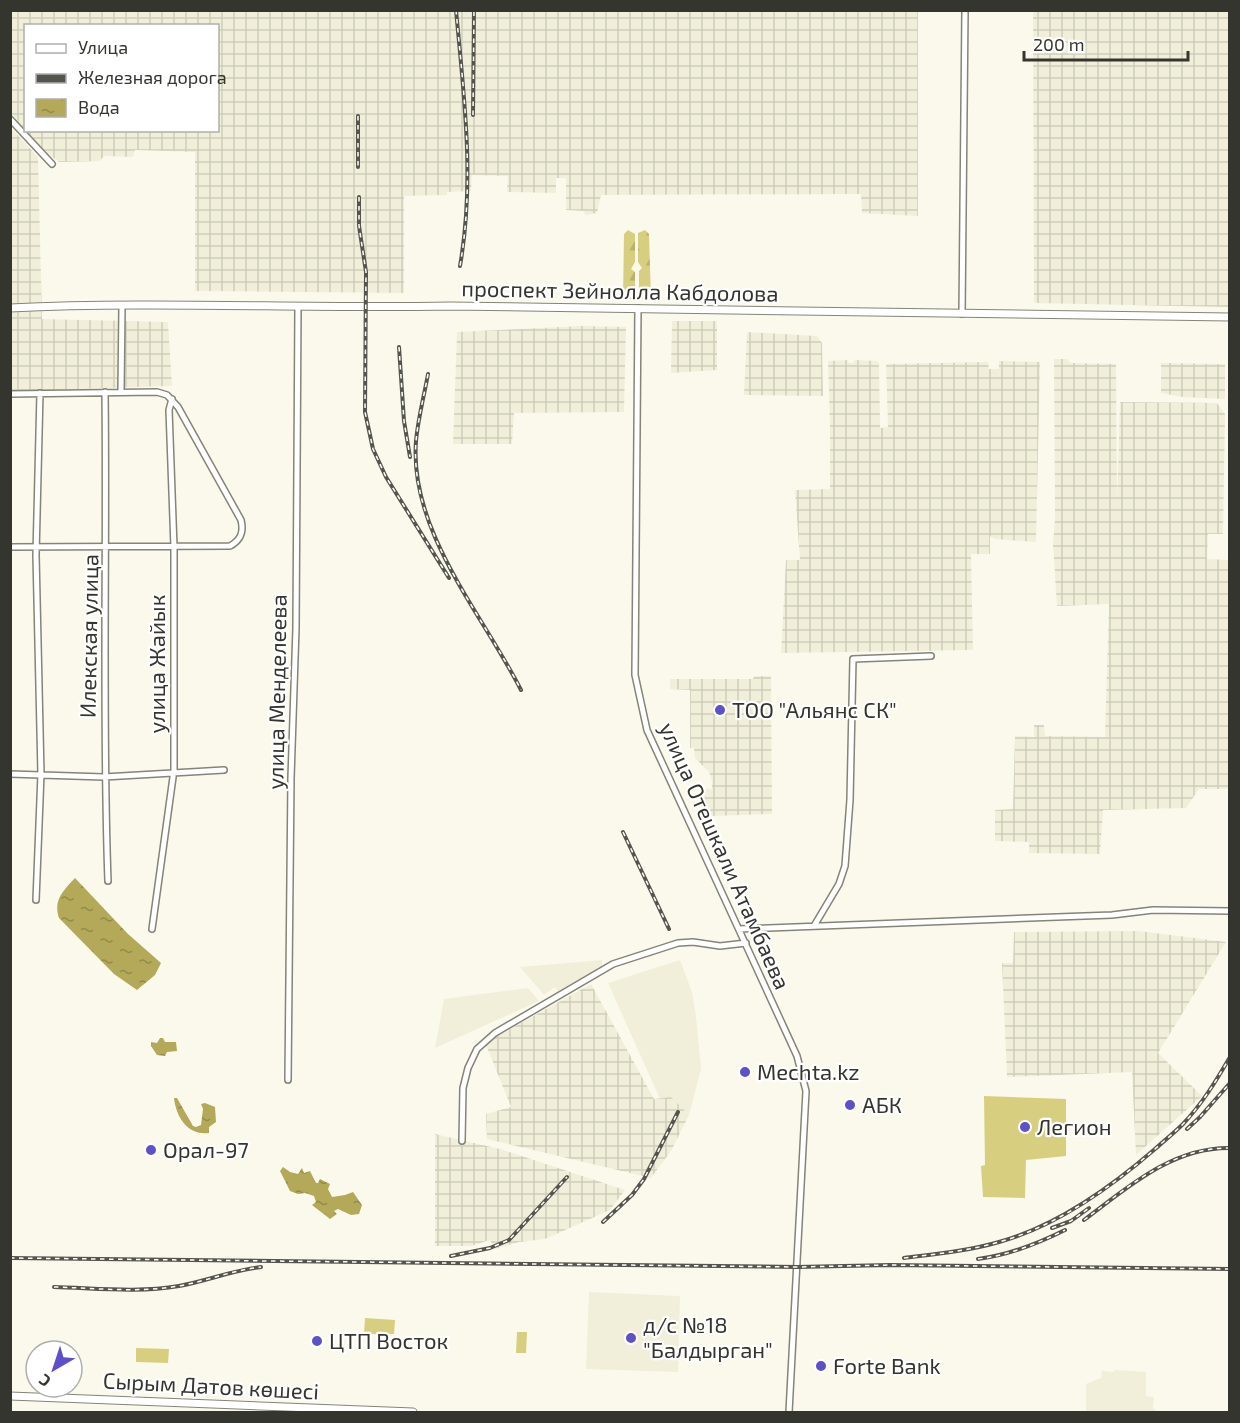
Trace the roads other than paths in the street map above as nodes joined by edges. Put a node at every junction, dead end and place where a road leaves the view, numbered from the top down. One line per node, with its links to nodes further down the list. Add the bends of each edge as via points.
1 (965, 10): 8 (street)
2 (10, 119): 3 (street)
3 (52, 164)
4 (122, 306): 5 (main road, проспект Зейнолла Кабдолова); 6 (main road, проспект Зейнолла Кабдолова); 11 (street)
5 (298, 306): 7 (main road, проспект Зейнолла Кабдолова); 32 (street, улица Менделеева)
6 (10, 308)
7 (638, 308): 8 (main road, проспект Зейнолла Кабдолова); 30 (street, улица Отешкали Атамбаева, via 635,675 648,730)
8 (962, 314): 9 (main road, проспект Зейнолла Кабдолова)
9 (1230, 316)
10 (105, 392): 11 (street); 12 (street); 16 (street, Илекская улица)
11 (121, 392): 14 (street, via 157,392)
12 (40, 393): 13 (street); 15 (street)
13 (10, 394)
14 (172, 399): 18 (street, улица Жайык, via 169,410); 18 (street, via 241,520 242,533 230,546)
15 (37, 546): 16 (street); 17 (street); 23 (street)
16 (107, 546): 18 (street); 24 (street, Илекская улица)
17 (10, 547)
18 (174, 547): 21 (street, улица Жайык)
19 (931, 656): 28 (street, via 853,659 845,866)
20 (225, 770): 21 (street)
21 (173, 773): 24 (street); 29 (street, улица Жайык)
22 (10, 774): 23 (street)
23 (41, 774): 24 (street); 26 (street)
24 (104, 777): 25 (street, Илекская улица)
25 (108, 881)
26 (36, 900)
27 (1230, 911): 28 (street, via 1153,910 1112,915)
28 (814, 926): 30 (street)
29 (152, 929)
30 (739, 929): 31 (street, улица Отешкали Атамбаева)
31 (746, 943): 33 (street, via 678,943 613,964 495,1033 477,1049 468,1068 463,1088); 37 (street, улица Отешкали Атамбаева, via 797,1056 806,1091)
32 (288, 1080)
33 (462, 1141)
34 (10, 1396): 35 (main road, Сырым Датов көшесі)
35 (371, 1412): 36 (main road, Сырым Датов көшесі)
36 (413, 1413)
37 (789, 1413)

